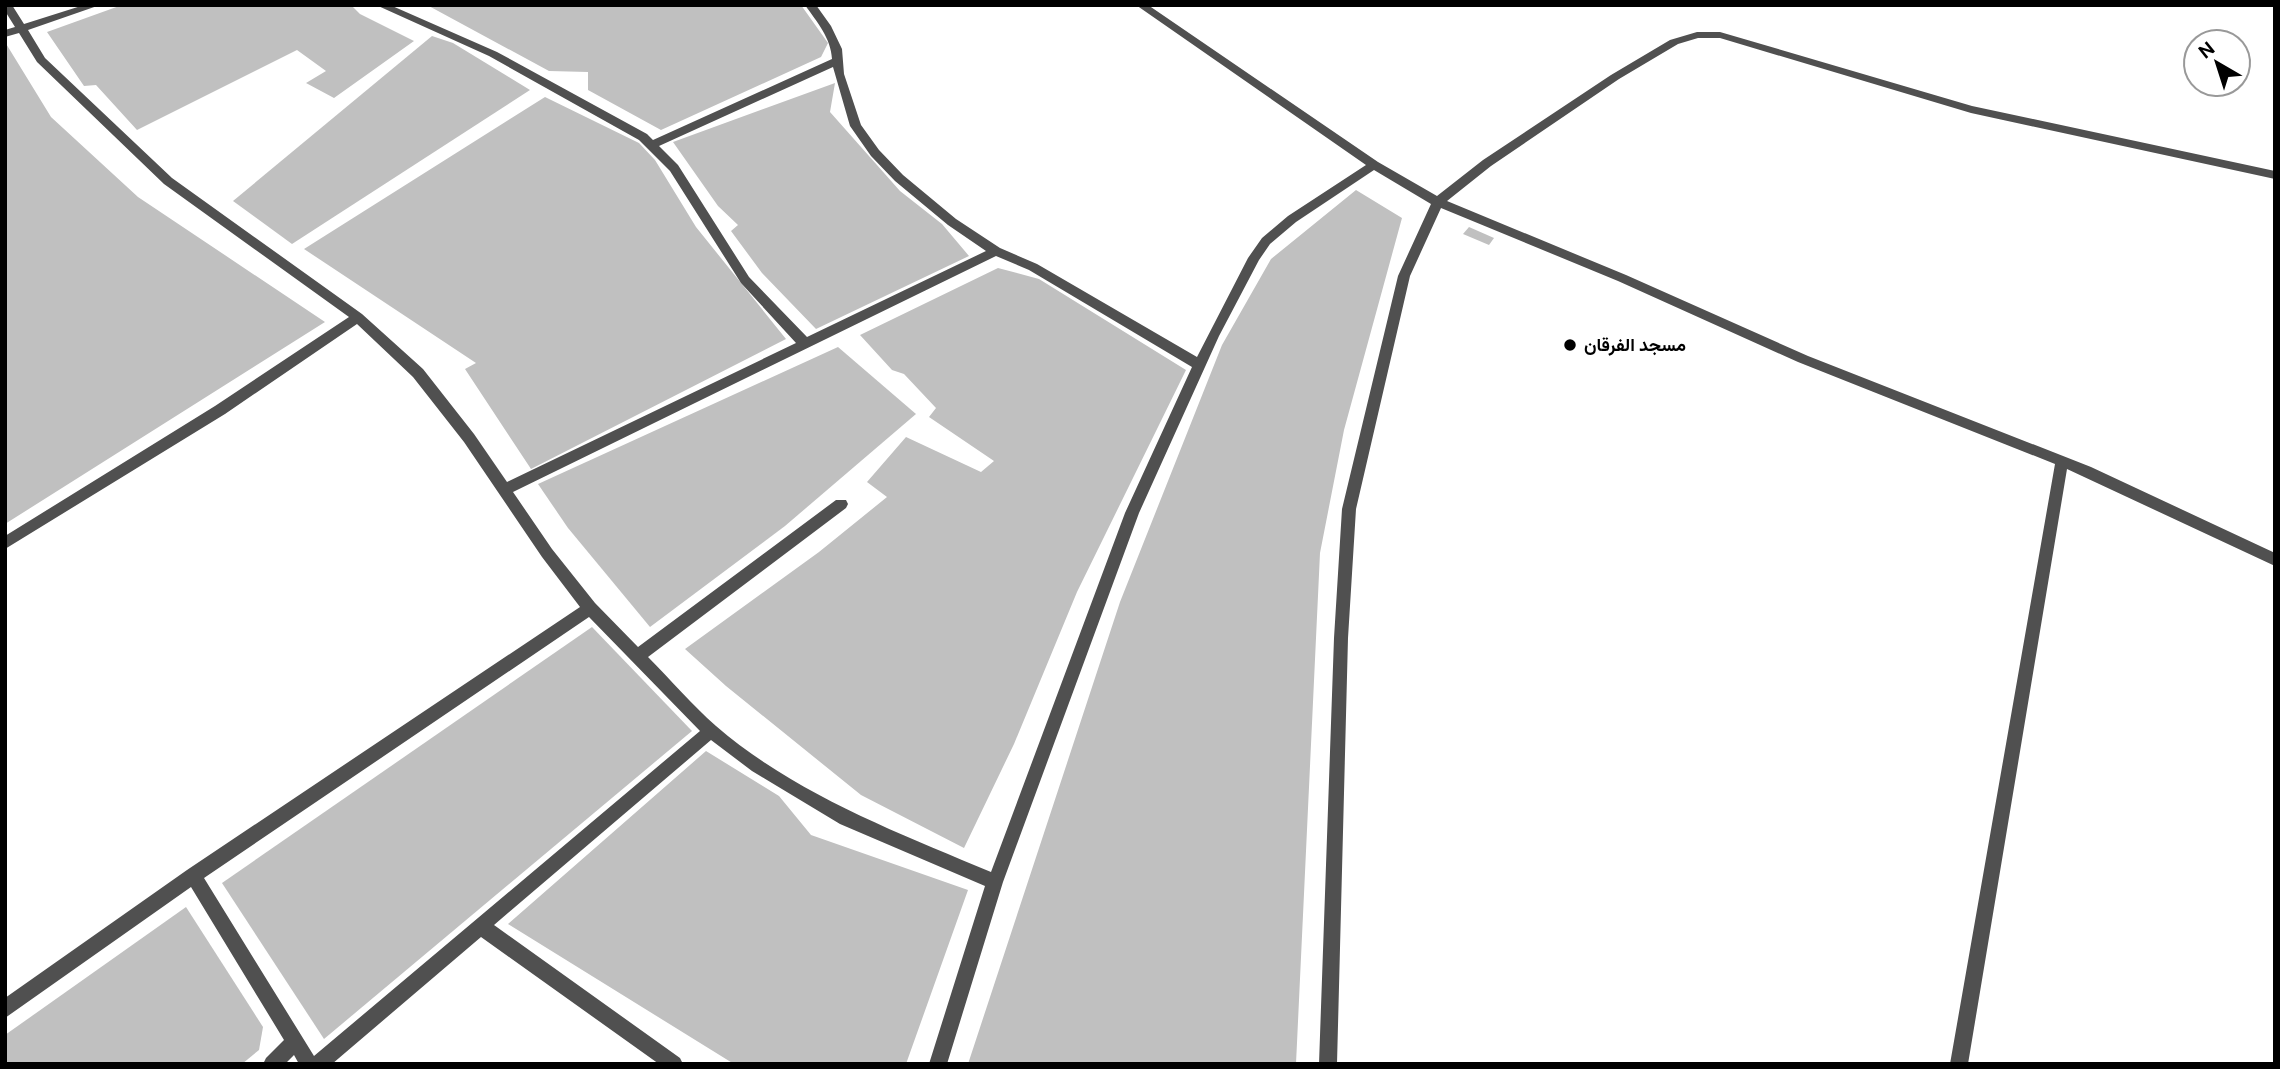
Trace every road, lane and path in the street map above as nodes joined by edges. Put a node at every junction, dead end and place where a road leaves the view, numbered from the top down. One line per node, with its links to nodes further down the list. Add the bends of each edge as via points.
1 (7, 5): 6 (street)
2 (95, 5): 6 (street)
3 (382, 5): 9 (street, via 493,54 616,120)
4 (810, 5): 8 (street, via 826,26)
5 (1141, 5): 10 (street)
6 (22, 29): 7 (street); 14 (street, via 41,60 168,181)
7 (5, 34)
8 (838, 61): 9 (street); 13 (street, via 851,113 875,153 952,222)
9 (652, 145): 15 (street, via 674,168 745,280)
10 (1374, 164): 12 (street); 16 (street, via 1266,241 1213,335)
11 (2275, 175): 12 (street, via 1971,109 1720,35 1697,35 1674,42 1615,77 1487,163)
12 (1438, 202): 17 (street, via 1803,359); 35 (street, via 1404,276 1349,509)
13 (996, 251): 15 (street); 16 (street, via 1033,267)
14 (358, 317): 18 (street, via 418,373); 20 (street, via 220,410)
15 (805, 344): 18 (street)
16 (1201, 366): 26 (street, via 1132,513)
17 (2062, 462): 21 (street); 36 (street)
18 (504, 490): 22 (street)
19 (841, 504): 23 (street)
20 (5, 543)
21 (2275, 560)
22 (590, 608): 23 (street); 25 (street)
23 (638, 656): 24 (street)
24 (711, 731): 26 (street, via 758,766 846,819); 27 (street)
25 (193, 876): 28 (street); 29 (street)
26 (995, 882): 34 (street)
27 (482, 927): 32 (street); 33 (street)
28 (5, 1009)
29 (295, 1042): 30 (street); 31 (street)
30 (272, 1064)
31 (309, 1064)
32 (318, 1064)
33 (674, 1064)
34 (939, 1064)
35 (1328, 1064)
36 (1959, 1064)

